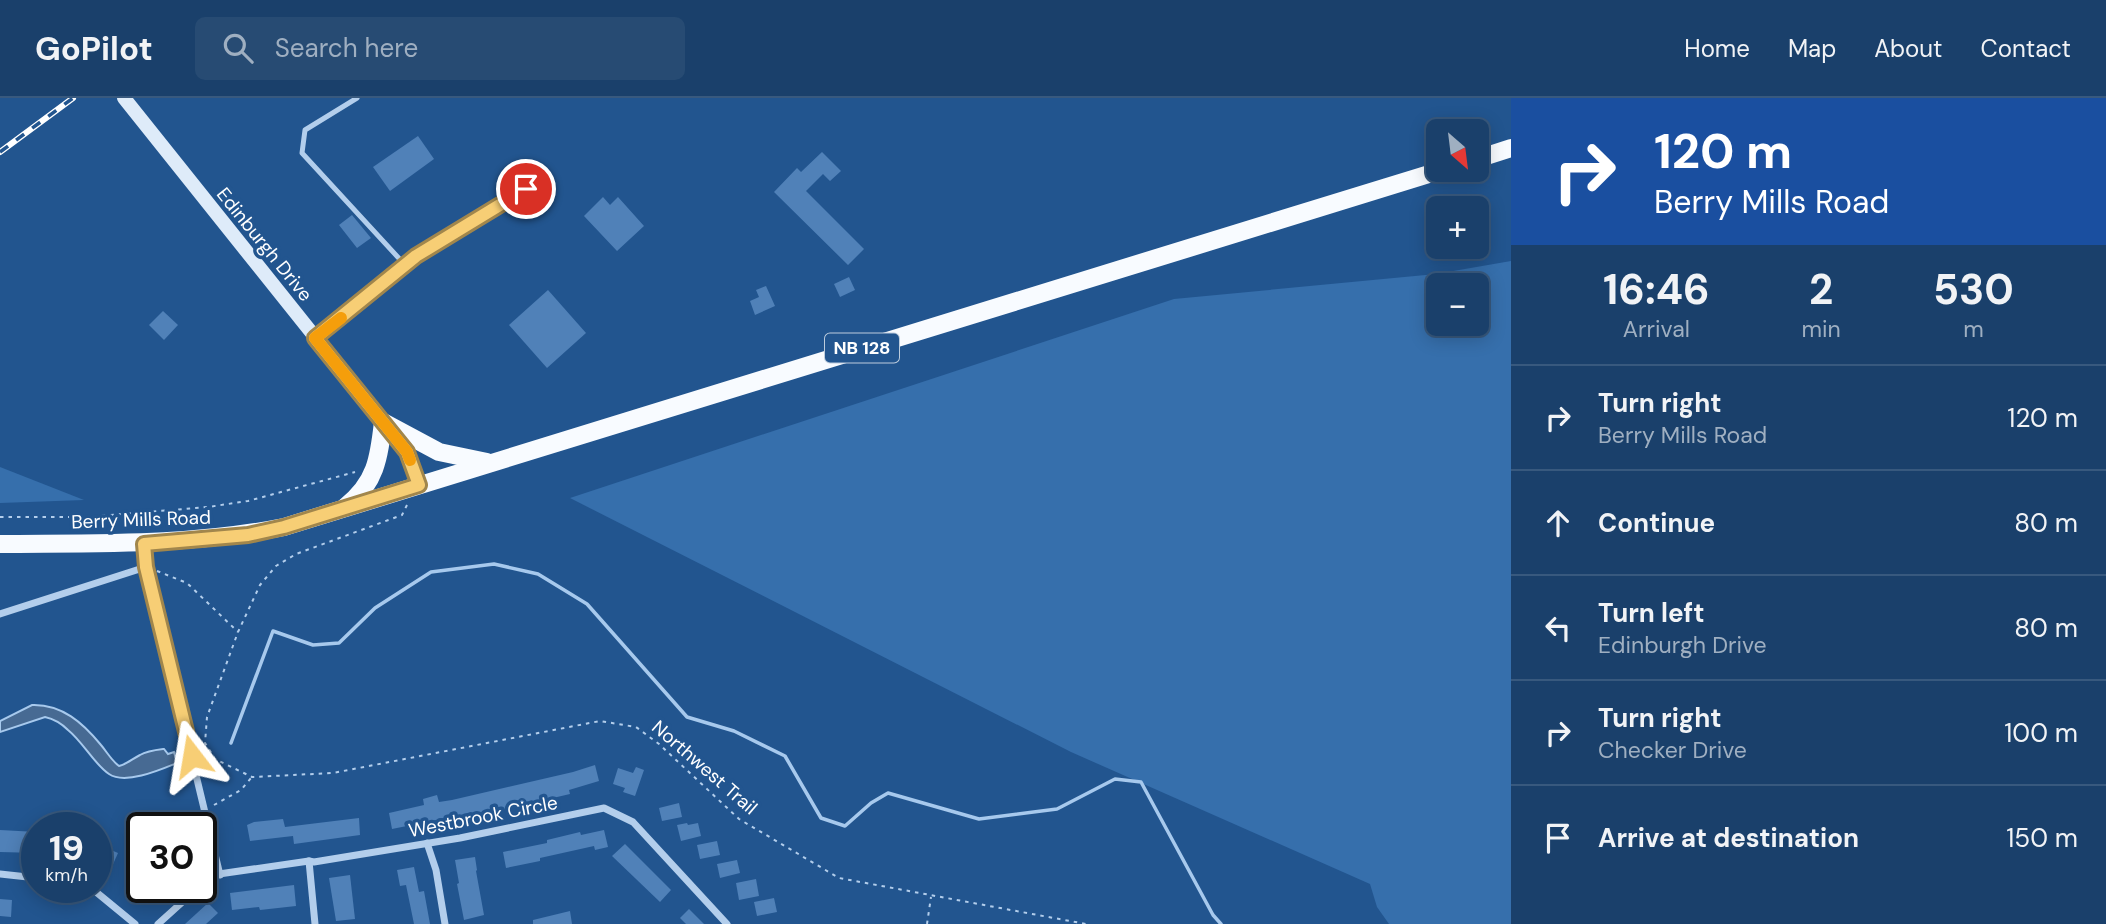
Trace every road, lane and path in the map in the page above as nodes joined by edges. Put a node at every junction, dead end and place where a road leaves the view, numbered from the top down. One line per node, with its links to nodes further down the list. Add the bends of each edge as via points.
1 (124, 98): 8 (street, Edinburgh Drive)
2 (357, 98): 7 (lane, via 305,130 302,153)
3 (1511, 148): 4 (main road)
4 (1489, 155)
5 (1426, 175): 10 (main road, NB 128)
6 (526, 189): 7 (street)
7 (406, 266): 8 (street)
8 (315, 338): 9 (street, Edinburgh Drive)
9 (383, 422): 10 (main road, via 439,452); 11 (main road); 12 (street, Edinburgh Drive, via 407,452)
10 (490, 463): 12 (main road, NB 128)
11 (373, 475): 13 (main road); 15 (path, via 363,470 208,507 86,517)
12 (419, 485): 13 (main road, NB 128)
13 (342, 510): 17 (main road, Berry Mills Road / NB 128, via 248,535)
14 (402, 514): 20 (path, Northwest Trail, via 276,566 260,585)
15 (0, 517)
16 (0, 544): 17 (main road, Berry Mills Road / NB 128)
17 (144, 544): 18 (street)
18 (146, 567): 19 (street); 20 (path, via 187,583); 22 (street)
19 (0, 614)
20 (238, 632): 21 (path, Northwest Trail, via 207,717 205,743 215,759)
21 (252, 777): 22 (path, via 241,790); 29 (path, Northwest Trail, via 332,773 600,721 636,727 739,819 839,878)
22 (205, 810): 27 (street)
23 (426, 843): 24 (street, Westbrook Circle); 35 (street, via 436,870); 36 (street, Westbrook Circle, via 604,808 633,822)
24 (309, 861): 27 (street, Westbrook Circle); 34 (street)
25 (0, 874): 28 (street)
26 (217, 874): 27 (street, Westbrook Circle)
27 (220, 874)
28 (21, 876)
29 (932, 896): 37 (path); 38 (path, Northwest Trail)
30 (109, 903): 32 (street)
31 (181, 903): 33 (street, Westbrook Circle)
32 (135, 924)
33 (158, 924)
34 (315, 924)
35 (445, 924)
36 (727, 924)
37 (928, 924)
38 (1086, 924)

